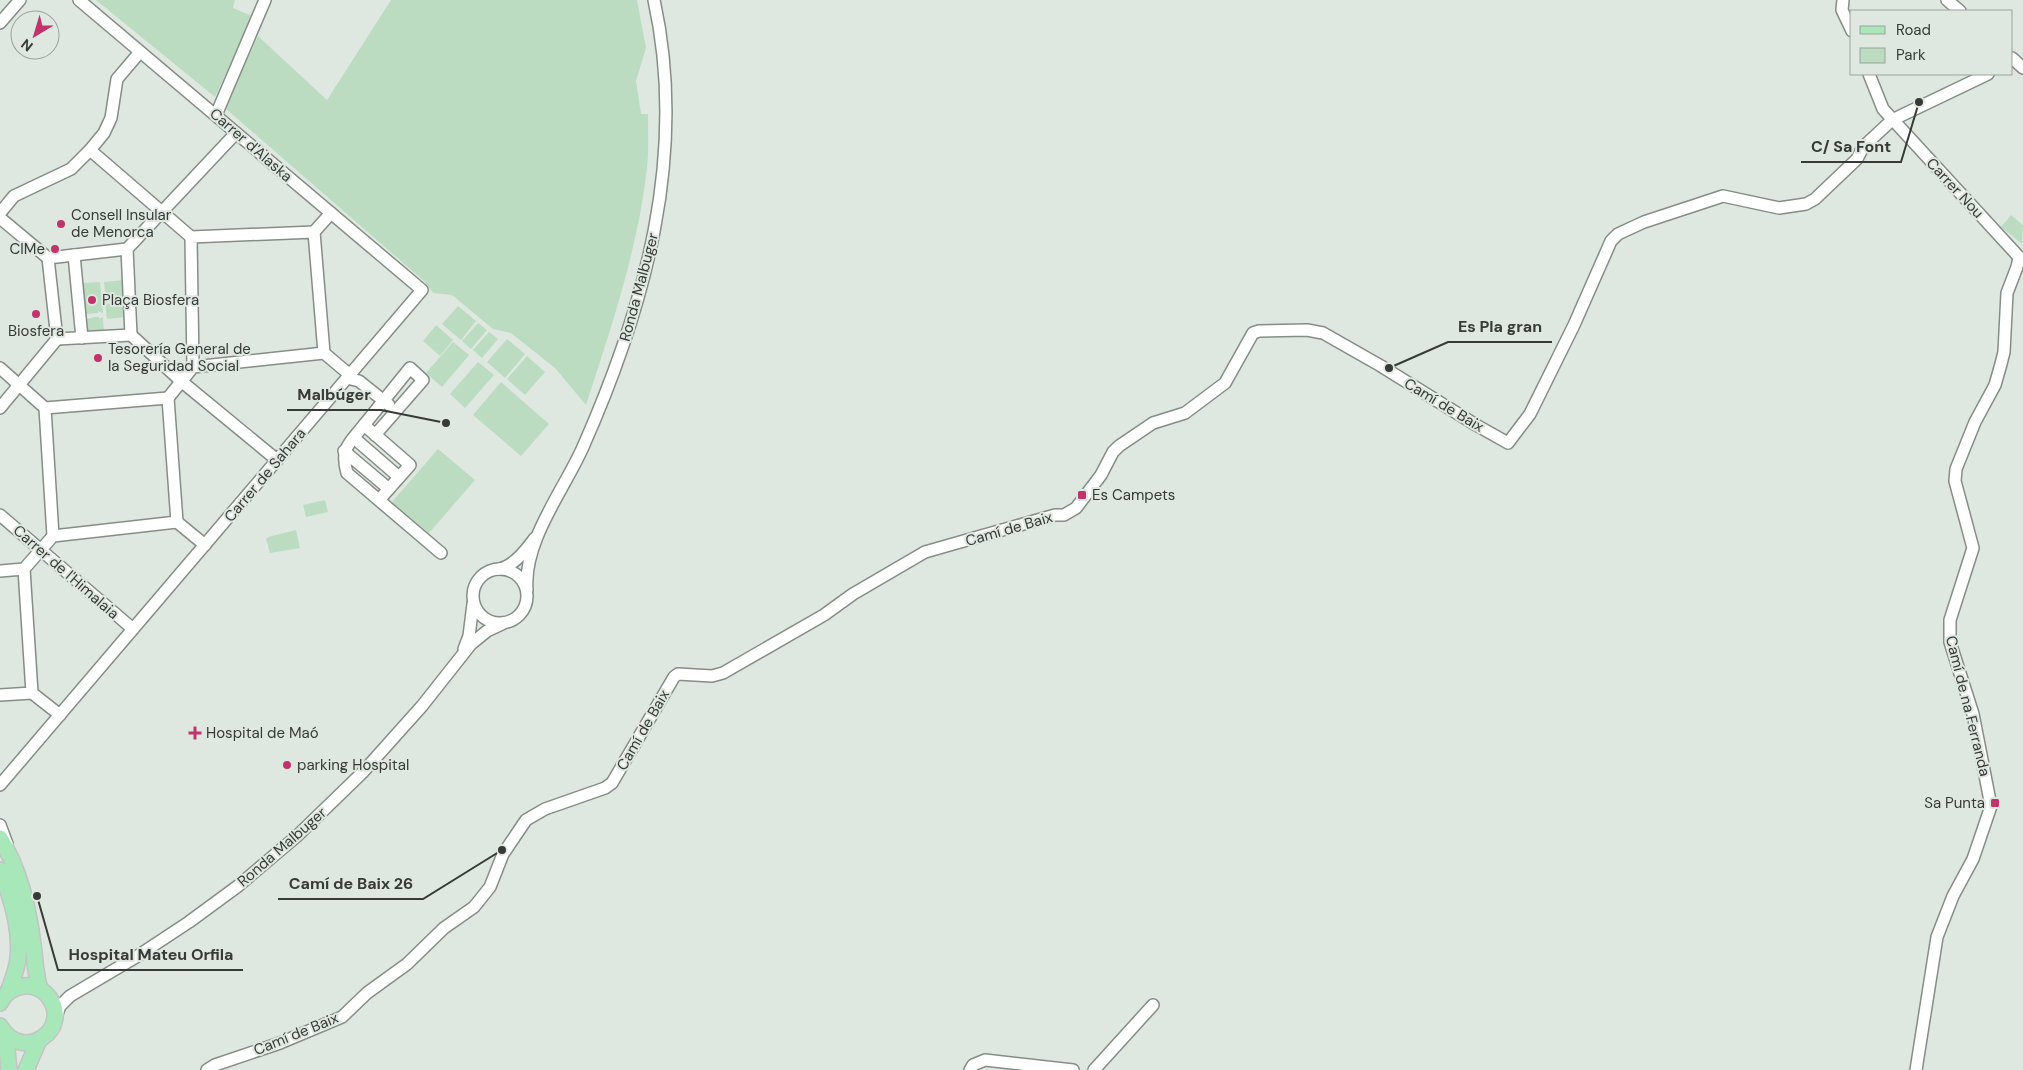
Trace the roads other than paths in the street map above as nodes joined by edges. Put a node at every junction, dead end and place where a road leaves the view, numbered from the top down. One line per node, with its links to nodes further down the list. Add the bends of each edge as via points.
1 (20, 0): 8 (street)
2 (79, 0): 10 (street, Carrer d'Alaska)
3 (265, 0): 13 (street)
4 (654, 0): 52 (street, Ronda Malbuger, via 665,66 666,118 665,166 649,262 621,354 583,448)
5 (1947, 0): 7 (street)
6 (1842, 5): 9 (street)
7 (1959, 10)
8 (0, 23)
9 (1850, 26)
10 (140, 52): 13 (street, Carrer d'Alaska); 16 (street, via 117,78 111,118)
11 (1869, 75): 14 (street, Carrer Nou, via 1883,109)
12 (1986, 75): 14 (street)
13 (216, 115): 15 (street, Carrer d'Alaska)
14 (1892, 120): 25 (street, Carrer Nou); 82 (street, Camí de Baix, via 1815,199 1798,207 1770,206 1723,196 1644,222 1614,237 1530,414 1508,442 1323,333 1307,330 1253,333 1225,383 1185,413 1153,423 1119,446 1086,496 1069,513 925,552 723,674 674,676 612,783 545,809 526,820 504,852 482,898 444,928 407,964 367,993 342,1017)
15 (236, 133): 18 (street); 19 (street, Carrer d'Alaska)
16 (90, 150): 17 (street, via 71,169 14,196); 18 (street)
17 (0, 213)
18 (162, 213): 22 (street); 23 (street)
19 (331, 213): 21 (street); 27 (street, Carrer d'Alaska)
20 (0, 218): 26 (street)
21 (314, 232): 22 (street); 31 (street)
22 (191, 237): 32 (street)
23 (126, 249): 24 (street); 28 (street)
24 (74, 255): 26 (street); 29 (street)
25 (2021, 255): 86 (street, Camí de na Ferranda, via 2007,293 2004,352 1995,385 1975,422 1956,469 1955,481 1973,548 1950,620 1950,642 1973,714 1991,806 1973,859 1937,937)
26 (48, 258): 30 (street)
27 (422, 290): 34 (street, Carrer de Sahara)
28 (131, 334): 29 (street); 35 (street)
29 (82, 338): 30 (street)
30 (57, 339): 36 (street)
31 (324, 353): 32 (street); 34 (street)
32 (193, 367): 35 (street)
33 (0, 368): 36 (street)
34 (353, 376): 38 (street); 46 (street, Carrer de Sahara)
35 (181, 381): 37 (street); 46 (street)
36 (20, 385): 39 (street); 40 (street)
37 (168, 398): 40 (street); 51 (street)
38 (383, 401): 41 (street); 41 (street, via 410,368 423,380); 42 (street)
39 (0, 408)
40 (45, 408): 53 (street)
41 (396, 411): 43 (street)
42 (364, 425): 43 (street); 44 (street)
43 (375, 435): 47 (street, via 410,465)
44 (354, 438): 45 (street); 47 (street)
45 (344, 451): 48 (street); 49 (street, via 347,473)
46 (277, 460): 54 (street, Carrer de Sahara)
47 (399, 477): 48 (street)
48 (389, 489): 49 (street)
49 (379, 500): 56 (street)
50 (0, 516): 55 (street, Carrer de l'Himalaia)
51 (177, 522): 53 (street); 54 (street)
52 (541, 529): 58 (street, Ronda Malbuger, via 521,555); 60 (street, Ronda Malbuger, via 528,568)
53 (53, 536): 55 (street)
54 (205, 545): 63 (street, Carrer de Sahara)
55 (41, 550): 57 (street); 63 (street, Carrer de l'Himalaia)
56 (441, 553)
57 (24, 569): 59 (street); 65 (street)
58 (499, 569): 60 (street, via 514,572); 61 (street, via 480,578 474,588)
59 (0, 571)
60 (527, 590): 62 (street, via 527,603 521,615)
61 (474, 602): 62 (street, via 483,618); 64 (street, Ronda Malbuger, via 469,636)
62 (502, 624): 64 (street, Ronda Malbuger, via 482,635)
63 (133, 629): 67 (street, Carrer de Sahara)
64 (460, 657): 74 (street, Ronda Malbuger, via 376,758 297,836 189,922)
65 (32, 693): 66 (street); 67 (street)
66 (0, 695)
67 (60, 715): 68 (street, Carrer de Sahara)
68 (0, 785)
69 (0, 825): 71 (street)
70 (0, 838): 71 (main road)
71 (8, 851): 73 (main road, via 22,889 34,947 35,974)
72 (0, 870): 75 (main road, via 10,897 19,949 17,967)
73 (42, 991): 74 (street, via 59,998); 75 (main road, via 24,986); 77 (main road, via 52,1003)
74 (70, 996): 77 (street, Ronda Malbuger)
75 (4, 998)
76 (1152, 1005): 85 (street)
77 (54, 1019): 79 (main road, via 48,1033)
78 (0, 1026): 79 (main road, via 8,1037 20,1042); 80 (main road)
79 (40, 1040): 81 (main road)
80 (9, 1070)
81 (26, 1070)
82 (207, 1070)
83 (970, 1070): 84 (street, via 973,1064 985,1060)
84 (1073, 1070)
85 (1094, 1070)
86 (1916, 1070)

